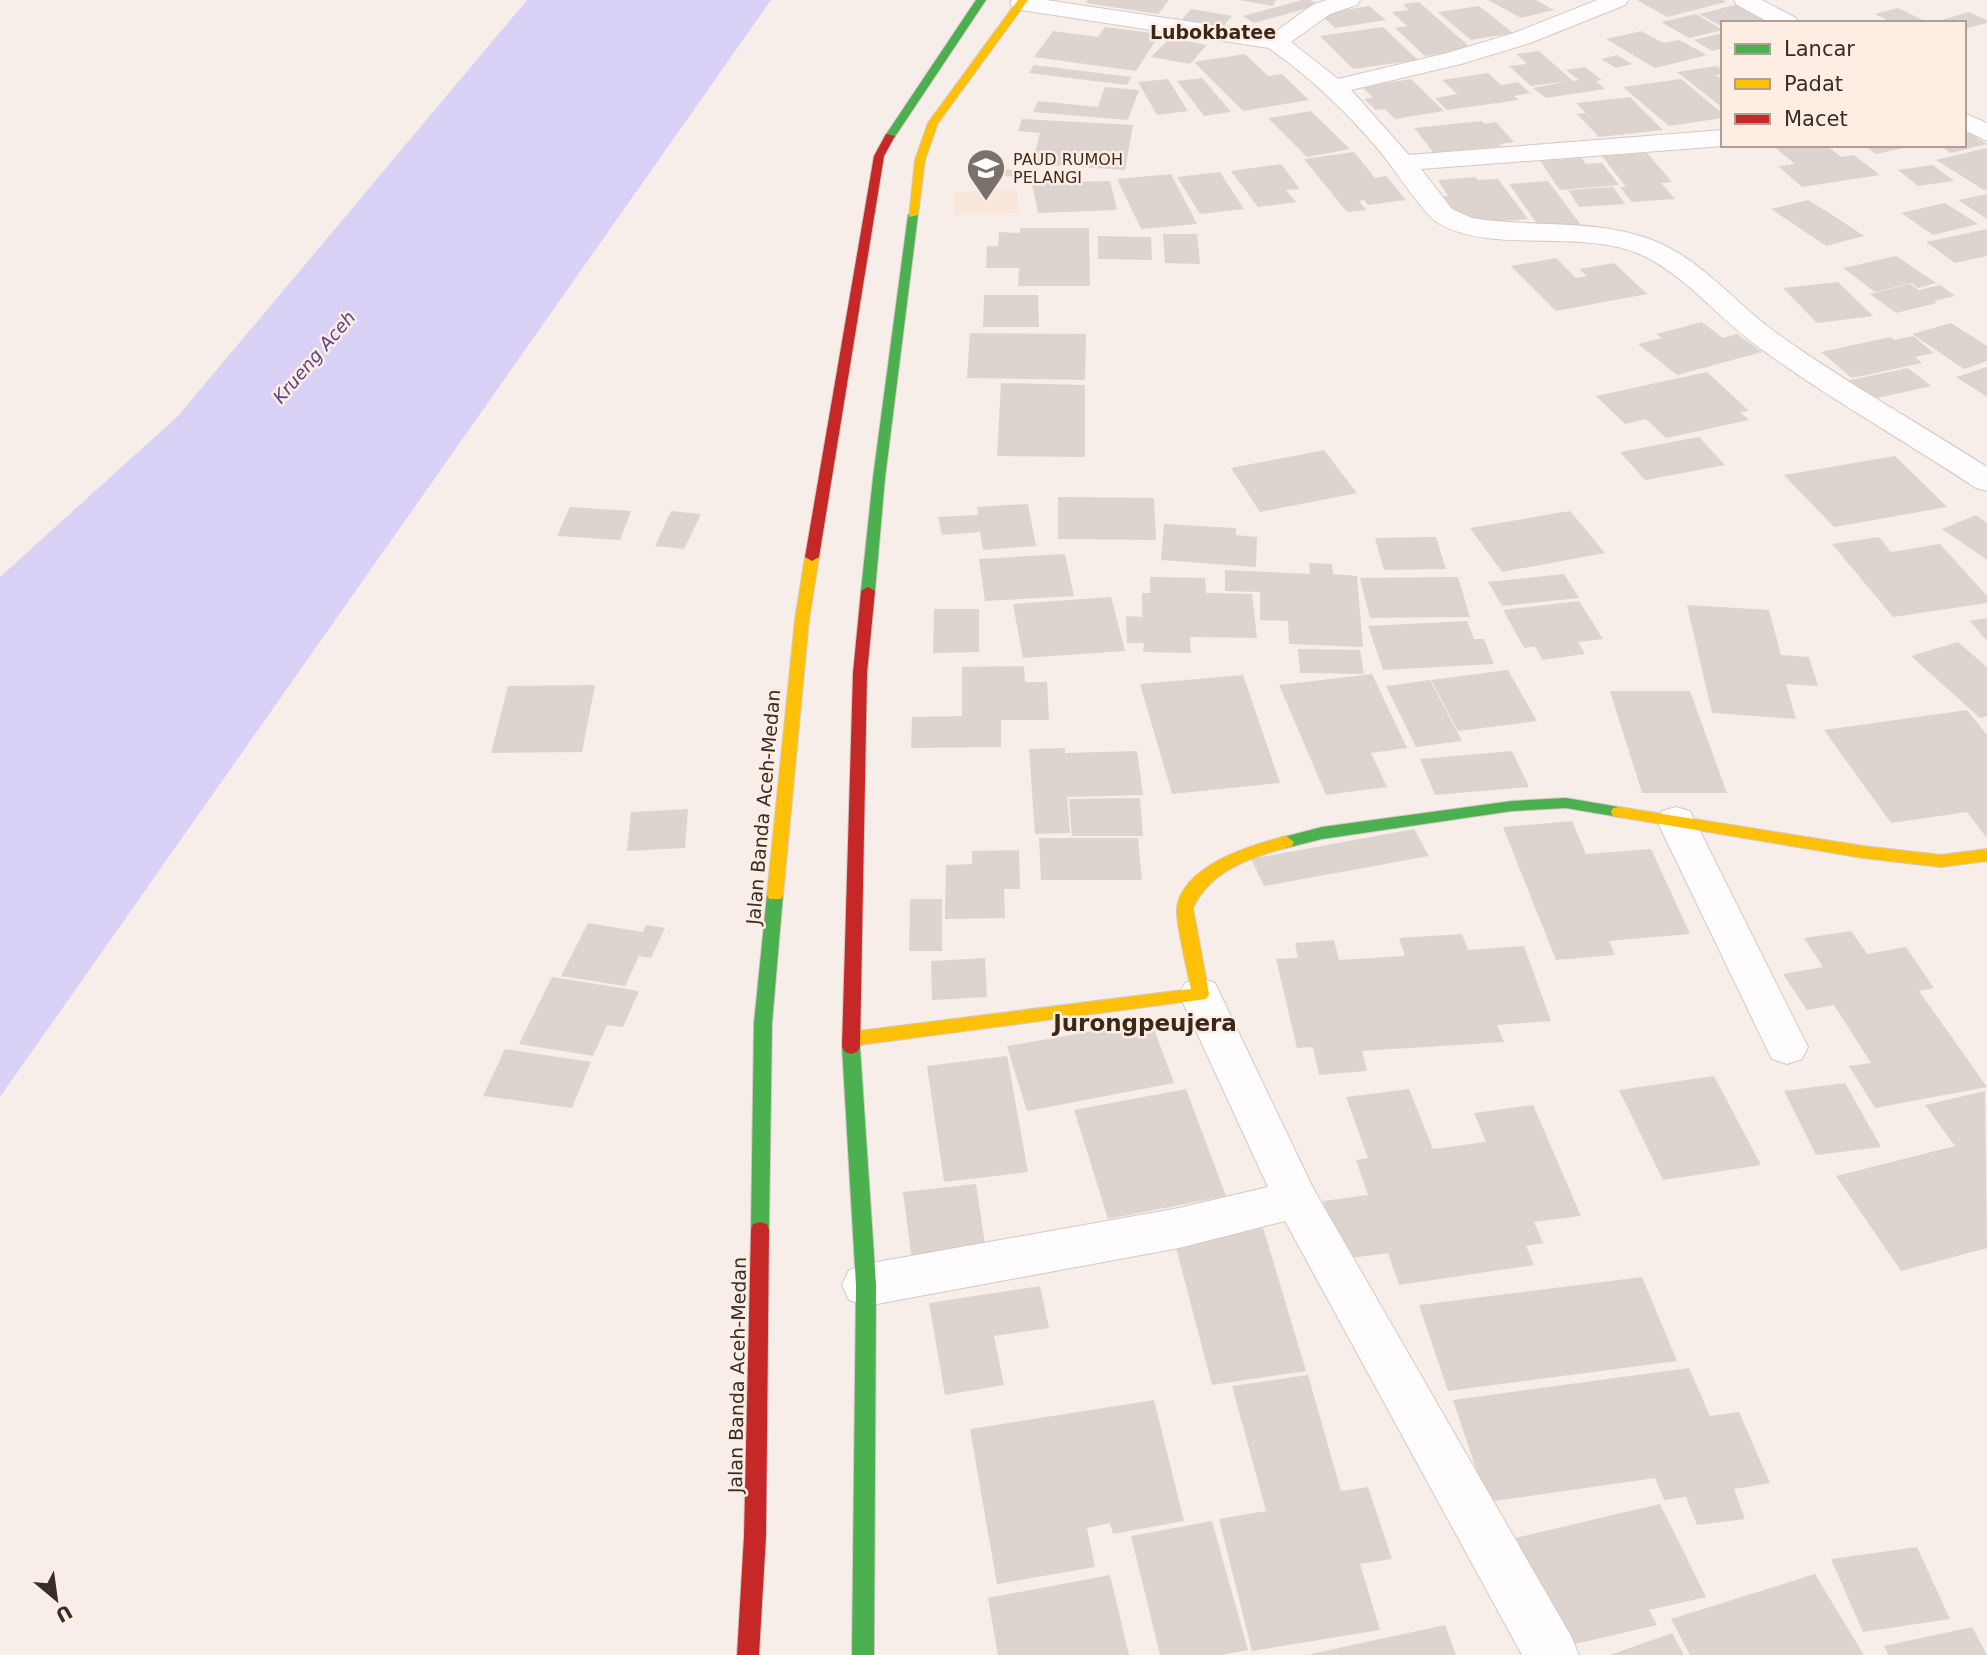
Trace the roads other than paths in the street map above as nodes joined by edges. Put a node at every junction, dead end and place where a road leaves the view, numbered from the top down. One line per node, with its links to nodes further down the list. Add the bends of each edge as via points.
1 (981, 0): 23 (main road, Jalan Banda Aceh-Medan, via 879,156 832,479 802,620 763,1023 755,1522)
2 (1349, 0): 7 (street, via 1322,9)
3 (1617, 0): 8 (street, via 1522,38)
4 (1745, 0): 6 (street)
5 (1022, 2): 7 (street); 19 (main road, via 933,123 920,160 872,478 860,673)
6 (1783, 21)
7 (1276, 42): 8 (street, via 1305,60)
8 (1333, 87): 12 (street)
9 (1966, 121): 10 (street)
10 (1987, 133)
11 (1721, 138): 12 (street)
12 (1403, 163): 14 (street, via 1453,222 1627,240 1656,251 1793,358)
13 (1987, 447): 14 (street)
14 (1952, 458): 15 (street)
15 (1987, 481)
16 (1676, 821): 17 (main road, via 1941,861); 18 (main road, via 1566,803 1512,806 1322,833 1259,849 1231,860 1188,898 1185,908); 20 (street)
17 (1987, 855)
18 (1200, 994): 19 (main road); 21 (street)
19 (851, 1039): 22 (main road)
20 (1787, 1047)
21 (1296, 1199): 22 (street, via 1179,1227); 25 (street)
22 (866, 1285): 24 (main road)
23 (748, 1655)
24 (863, 1655)
25 (1552, 1655)

